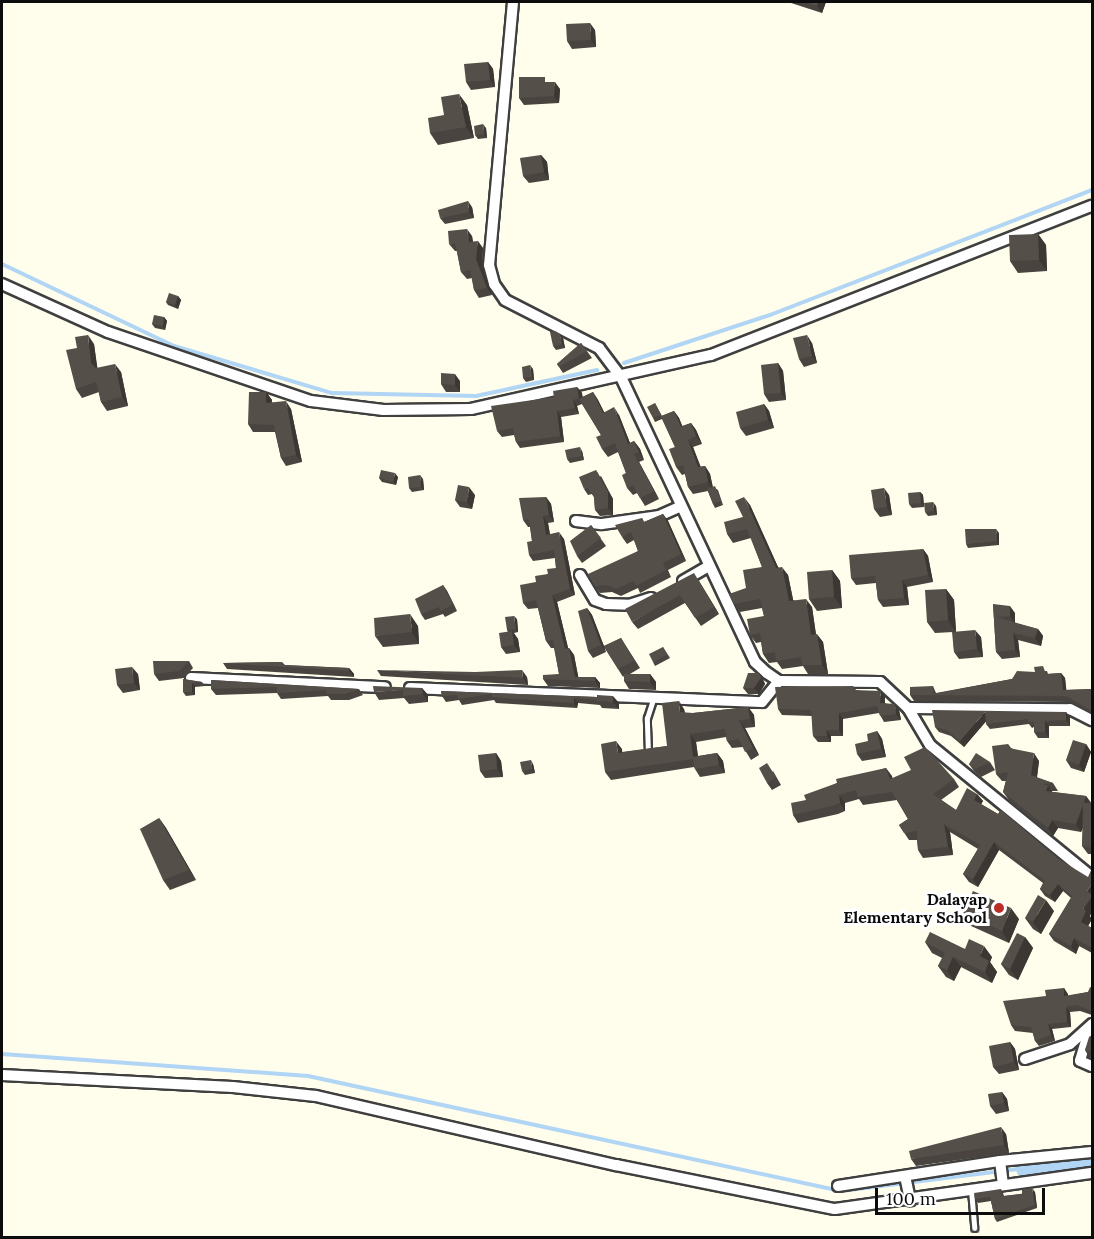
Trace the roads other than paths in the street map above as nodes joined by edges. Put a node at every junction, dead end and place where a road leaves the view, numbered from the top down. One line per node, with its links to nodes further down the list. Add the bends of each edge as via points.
1 (513, 2): 4 (street, via 489,265 494,284 505,300 599,348)
2 (1092, 206): 4 (street, via 795,325 711,355)
3 (2, 284): 4 (street, via 128,340 311,401 383,410 471,409)
4 (621, 377): 5 (street)
5 (681, 506): 6 (street, via 658,516 595,524); 7 (street)
6 (576, 521)
7 (709, 566): 8 (street, via 670,589 629,605 595,600); 10 (street, via 755,662)
8 (580, 574)
9 (191, 678): 11 (street)
10 (779, 681): 11 (street, via 762,702); 12 (street, via 880,682)
11 (653, 699): 14 (lane, via 647,718)
12 (908, 708): 13 (street, via 1070,710); 15 (street, via 930,745)
13 (1092, 720)
14 (648, 753)
15 (1088, 867): 16 (street)
16 (1092, 877)
17 (1091, 1026): 18 (street, via 1070,1044); 19 (street, via 1080,1060)
18 (1025, 1059)
19 (1092, 1066)
20 (2, 1075): 27 (street, via 223,1086 316,1096 811,1205 850,1208)
21 (1092, 1152): 22 (street)
22 (1001, 1173): 23 (street); 24 (street); 26 (street)
23 (1092, 1173)
24 (906, 1178): 25 (street); 27 (street)
25 (838, 1185)
26 (971, 1190): 27 (street); 28 (lane)
27 (909, 1196)
28 (975, 1228)

